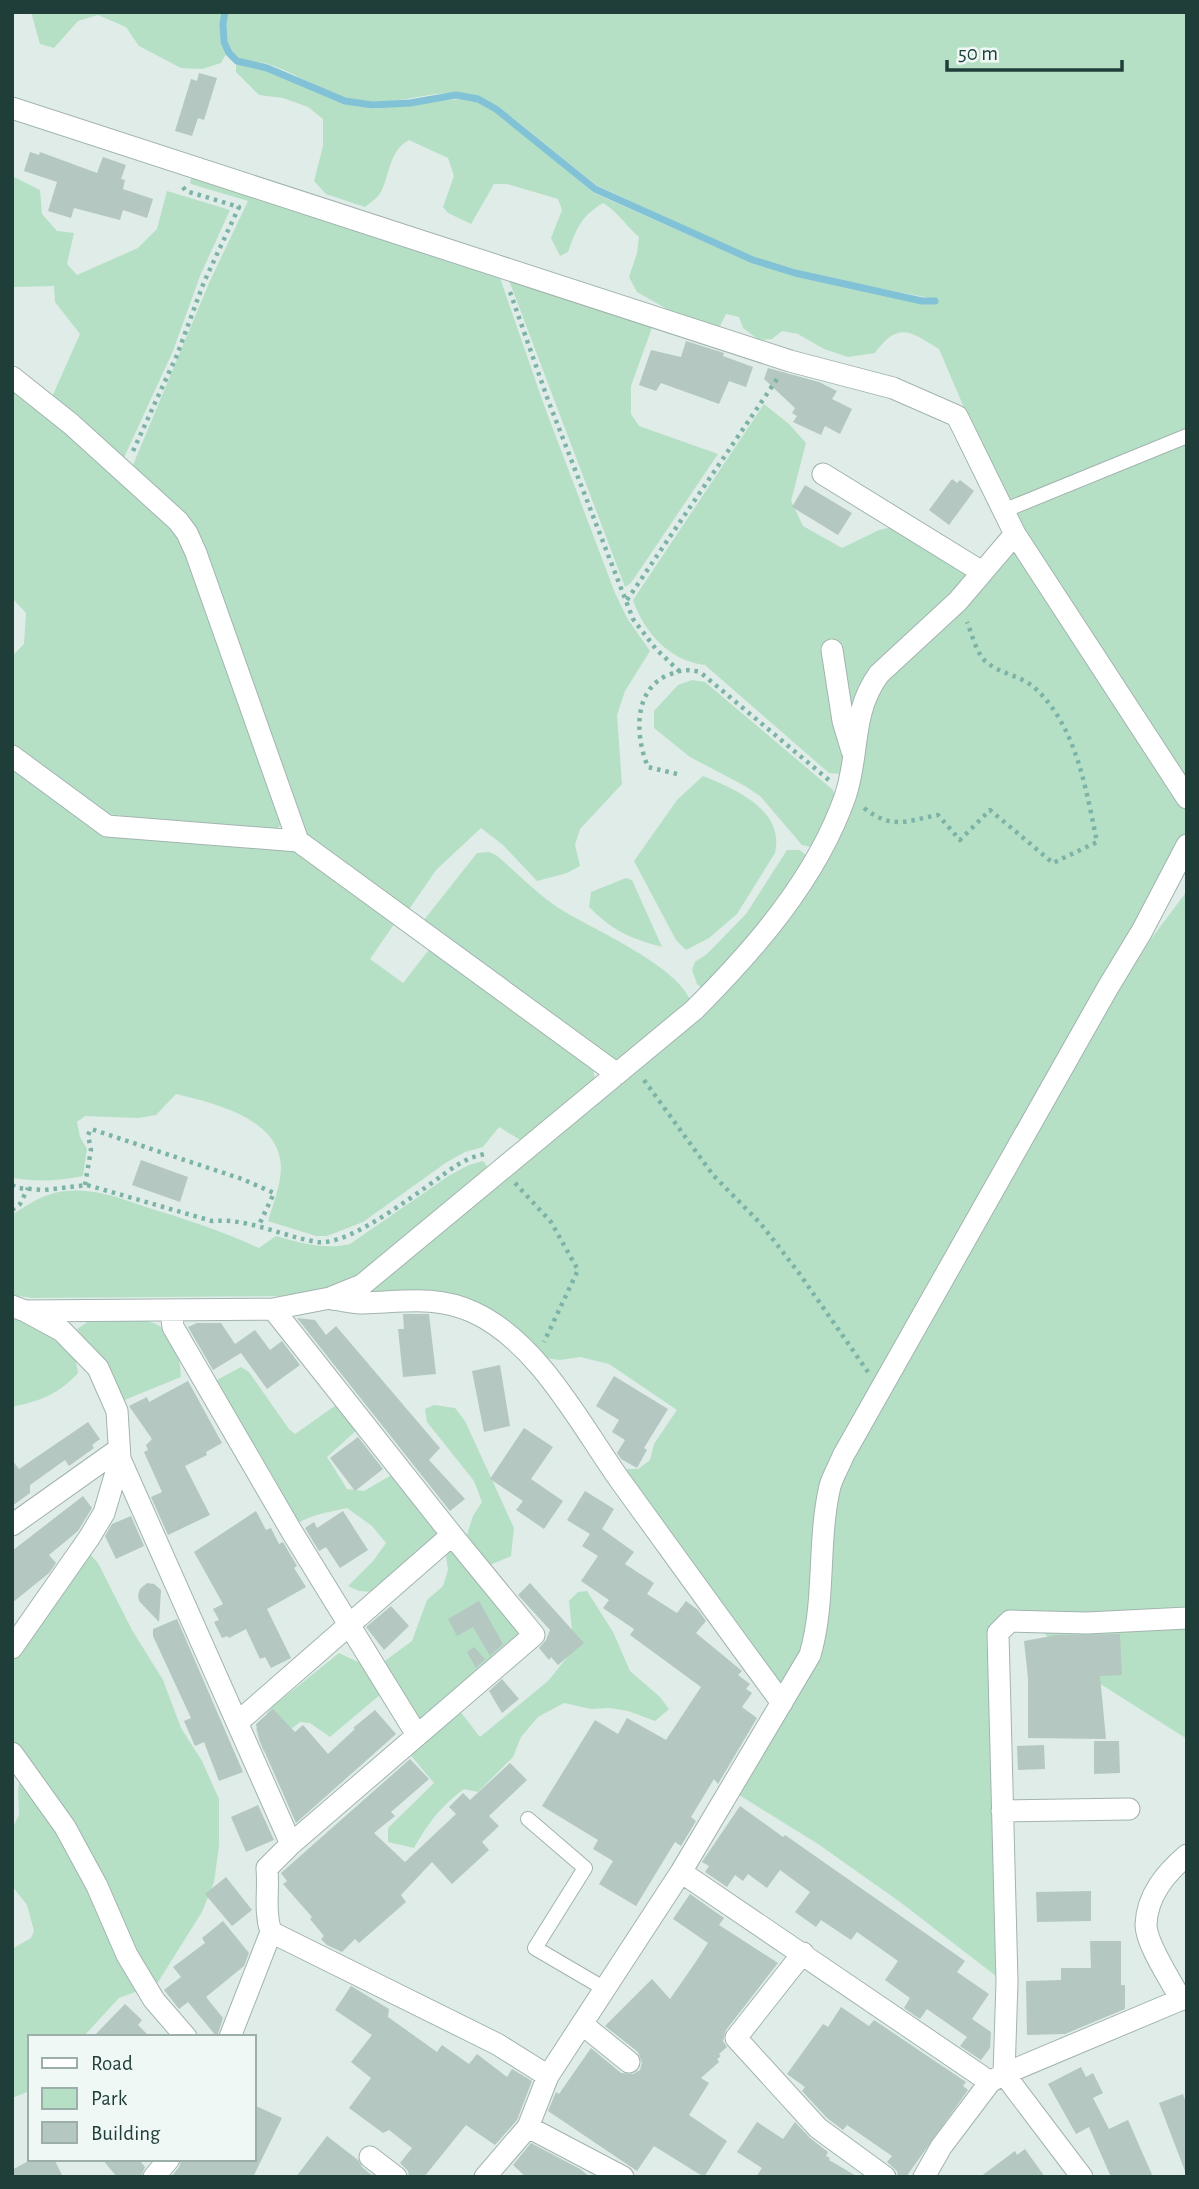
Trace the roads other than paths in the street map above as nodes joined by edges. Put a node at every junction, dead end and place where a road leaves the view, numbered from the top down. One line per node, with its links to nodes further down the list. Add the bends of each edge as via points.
1 (12, 108): 5 (street, via 790,361 892,388 957,416)
2 (12, 377): 12 (street, via 71,424 187,533)
3 (1187, 436): 5 (lane)
4 (824, 474): 7 (street)
5 (1003, 511): 6 (street)
6 (1015, 534): 7 (street); 11 (street)
7 (982, 572): 9 (street, via 869,688)
8 (832, 650): 9 (street)
9 (853, 754): 14 (street, via 835,822 773,923 694,1010)
10 (12, 756): 12 (street, via 107,826)
11 (1187, 797)
12 (298, 841): 14 (street)
13 (1187, 845): 25 (street, via 843,1456 831,1484 825,1517 817,1634)
14 (624, 1068): 15 (street, via 362,1285)
15 (330, 1298): 17 (street); 25 (street, via 361,1303 416,1299 449,1303 497,1326 536,1358)
16 (19, 1308): 18 (street); 19 (street, via 62,1331 98,1368 117,1411)
17 (273, 1309): 18 (street); 21 (street)
18 (172, 1310): 23 (street, via 173,1327)
19 (120, 1454): 20 (street); 24 (street, via 104,1513); 26 (street)
20 (12, 1525)
21 (452, 1535): 23 (street); 27 (street, via 534,1635)
22 (1187, 1618): 30 (street, via 1010,1621 998,1633)
23 (349, 1625): 26 (street); 27 (street)
24 (12, 1648)
25 (782, 1703): 34 (street)
26 (238, 1722): 32 (street)
27 (417, 1735): 32 (street)
28 (12, 1753): 40 (street, via 65,1826 134,1966)
29 (1129, 1810): 30 (street)
30 (1002, 1811): 44 (street, via 1007,1982)
31 (528, 1819): 37 (lane, via 585,1868 535,1948)
32 (291, 1844): 35 (street, via 267,1868 266,1918)
33 (1187, 1854): 38 (street, via 1155,1891 1146,1926 1155,1952)
34 (681, 1872): 36 (street); 37 (street)
35 (271, 1932): 41 (street); 43 (street, via 497,2044)
36 (803, 1953): 44 (street); 50 (street, via 736,2038 818,2128)
37 (605, 1989): 39 (street)
38 (1184, 1999): 44 (street)
39 (582, 2024): 42 (street); 43 (street)
40 (184, 2035)
41 (231, 2035)
42 (629, 2062)
43 (548, 2076): 45 (street)
44 (997, 2078): 51 (street, via 940,2147); 52 (street)
45 (528, 2127): 47 (street); 49 (street)
46 (370, 2157): 48 (street)
47 (490, 2176)
48 (396, 2177)
49 (623, 2177)
50 (886, 2177)
51 (924, 2177)
52 (1082, 2177)

